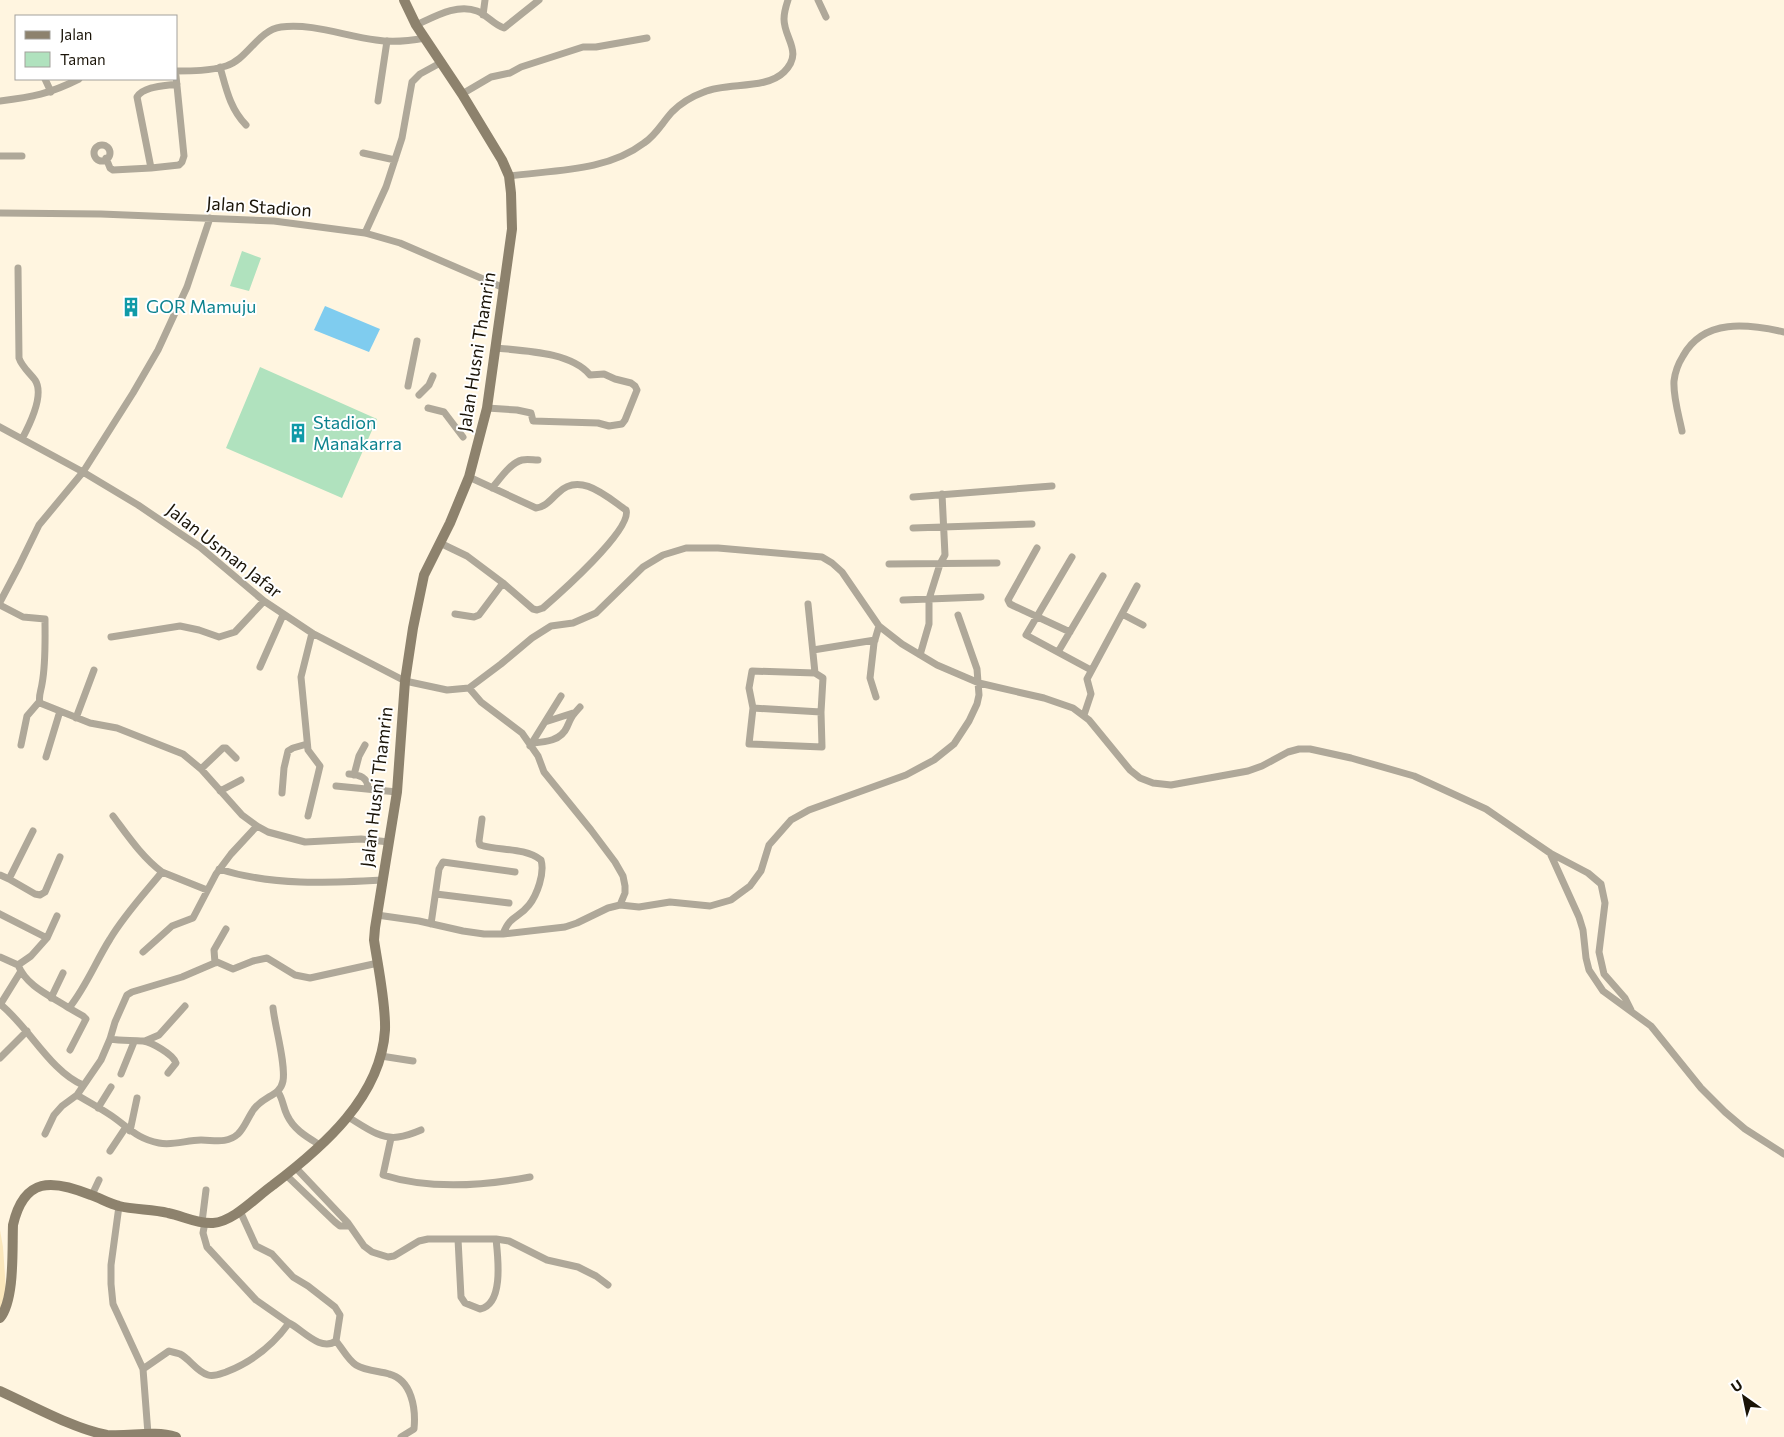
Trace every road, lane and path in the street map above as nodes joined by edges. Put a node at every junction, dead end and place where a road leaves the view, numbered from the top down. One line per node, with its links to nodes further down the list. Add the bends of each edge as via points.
1 (404, 0): 8 (street, Jalan Husni Thamrin)
2 (485, 0): 6 (street)
3 (539, 0): 6 (street, via 504,28)
4 (788, 0): 30 (street, via 784,20 793,56 778,77 700,94 676,109 642,145 611,161)
5 (818, 0): 7 (street)
6 (483, 15): 8 (street, via 463,8)
7 (826, 17)
8 (416, 25): 9 (street, Jalan Husni Thamrin)
9 (425, 38): 11 (street); 12 (street, Jalan Husni Thamrin)
10 (647, 38): 20 (street, via 583,47 491,77)
11 (387, 41): 13 (street, via 298,26 279,27 236,60); 22 (street)
12 (442, 62): 20 (street, Jalan Husni Thamrin); 28 (street, via 412,82)
13 (220, 67): 14 (street); 23 (street, via 230,104)
14 (178, 71)
15 (45, 80): 19 (street)
16 (77, 80): 19 (street)
17 (176, 80): 18 (street)
18 (177, 84): 29 (street, via 183,159 179,164); 29 (street, via 145,90 137,97)
19 (51, 92): 21 (street)
20 (462, 94): 30 (street, Jalan Husni Thamrin)
21 (0, 101)
22 (378, 101)
23 (246, 125)
24 (363, 153): 28 (street)
25 (0, 156): 26 (street)
26 (22, 156)
27 (106, 158): 29 (street, via 113,170)
28 (395, 160): 33 (street)
29 (151, 168)
30 (509, 176): 35 (street, Jalan Husni Thamrin, via 512,229)
31 (0, 213): 32 (street, Jalan Stadion)
32 (210, 218): 33 (street, Jalan Stadion, via 274,221); 49 (street, via 187,287 158,350)
33 (365, 233): 35 (street, Jalan Stadion, via 400,243)
34 (18, 268): 47 (street, via 19,358 35,380 38,392)
35 (504, 288): 38 (street, Jalan Husni Thamrin)
36 (1784, 332): 45 (street, via 1731,326 1708,331 1696,338 1677,366 1674,383)
37 (417, 341): 40 (street)
38 (496, 348): 43 (street, Jalan Husni Thamrin); 43 (street, via 562,359 578,364 590,375 604,374 631,383 637,390 626,420 609,426 533,421 531,413)
39 (433, 376): 41 (street)
40 (408, 386)
41 (419, 395)
42 (428, 408): 46 (street, via 444,412)
43 (488, 408): 50 (street, Jalan Husni Thamrin)
44 (0, 427): 47 (street, Jalan Usman Jafar)
45 (1682, 431)
46 (463, 437)
47 (22, 439): 49 (street, Jalan Usman Jafar)
48 (538, 460): 52 (street, via 517,463)
49 (83, 472): 70 (street, Jalan Usman Jafar, via 200,546); 71 (street, via 39,525)
50 (469, 477): 52 (street); 58 (street, Jalan Husni Thamrin)
51 (1052, 486): 53 (street)
52 (492, 488): 65 (street, via 536,508 547,504 568,485 588,485 628,514 618,532 583,573 543,608 533,609)
53 (942, 494): 54 (street); 56 (street)
54 (913, 497)
55 (1032, 524): 56 (street)
56 (943, 527): 57 (street); 63 (street, via 945,555)
57 (913, 528)
58 (440, 543): 65 (street, via 467,556); 91 (street, Jalan Husni Thamrin, via 424,575)
59 (1037, 548): 77 (street, via 1008,600)
60 (1072, 556): 77 (street)
61 (997, 563): 63 (street)
62 (889, 564): 63 (street)
63 (940, 564): 68 (street)
64 (1103, 576): 80 (street)
65 (503, 583): 73 (street, via 479,615)
66 (1137, 586): 74 (street)
67 (981, 597): 68 (street)
68 (929, 599): 69 (street); 86 (street, via 929,624)
69 (903, 600)
70 (264, 601): 75 (street, Jalan Usman Jafar); 82 (street, via 235,632 218,637 180,626)
71 (0, 603): 96 (street, via 23,617 45,619)
72 (808, 604): 84 (street)
73 (455, 614)
74 (1122, 614): 78 (street); 89 (street)
75 (283, 615): 81 (street, Jalan Usman Jafar); 87 (street)
76 (958, 616): 92 (street, via 973,653)
77 (1037, 617): 80 (street); 85 (street, via 1026,635)
78 (1143, 624)
79 (879, 626): 83 (street); 86 (street); 93 (street, via 842,572 825,558 686,548 663,554 649,562 596,613 573,623 551,626)
80 (1070, 632): 85 (street)
81 (312, 633): 91 (street, Jalan Usman Jafar); 105 (street, via 301,677)
82 (111, 637)
83 (875, 640): 84 (street); 95 (street, via 870,678)
84 (813, 650): 90 (street)
85 (1058, 652): 89 (street)
86 (920, 655): 92 (street)
87 (260, 667)
88 (94, 670): 103 (street)
89 (1091, 670): 102 (street, via 1087,679 1092,694)
90 (815, 673): 98 (street, via 752,671 749,688); 100 (street, via 823,678)
91 (406, 681): 93 (street, Jalan Usman Jafar, via 447,690); 116 (street, Jalan Husni Thamrin)
92 (979, 683): 102 (street, via 1062,704); 135 (street, via 977,704 954,744 906,774 790,820 769,845 760,872 738,896 710,906 670,902 639,907)
93 (468, 688): 108 (street, via 522,733)
94 (561, 696): 104 (street)
95 (876, 697)
96 (39, 702): 99 (street); 106 (street, via 28,716)
97 (580, 707): 101 (street)
98 (753, 708): 100 (street); 100 (street, via 749,744 822,747)
99 (60, 711): 103 (street); 109 (street)
100 (821, 712)
101 (574, 713): 104 (street); 108 (street, via 567,728 557,738)
102 (1084, 715): 124 (street, via 1130,770 1153,783 1171,786 1248,771 1299,749 1324,752 1414,776 1449,791 1486,809)
103 (76, 718): 111 (street, via 117,728 177,751)
104 (545, 722): 108 (street)
105 (307, 744): 117 (street, via 288,751); 119 (street, via 310,754 320,766)
106 (21, 745)
107 (365, 745): 114 (street, via 351,775 362,776)
108 (531, 745): 135 (street, via 544,772 592,830 623,876 625,893)
109 (46, 757)
110 (236, 758): 111 (street, via 223,748)
111 (201, 769): 115 (street)
112 (240, 780): 115 (street)
113 (336, 786): 114 (street)
114 (368, 790): 116 (street)
115 (220, 791): 121 (street)
116 (397, 792): 123 (street, Jalan Husni Thamrin)
117 (282, 793)
118 (113, 816): 127 (street, via 134,845)
119 (308, 816)
120 (482, 819): 141 (street, via 480,845 534,856 542,864 540,880 530,904 507,923)
121 (257, 826): 123 (street, via 305,842 361,838); 126 (street)
122 (33, 831): 130 (street)
123 (389, 842): 131 (street, Jalan Husni Thamrin)
124 (1550, 853): 154 (street, via 1579,917 1589,970 1603,991); 154 (street, via 1588,873 1601,884 1605,903 1600,952 1604,974)
125 (60, 858): 130 (street, via 43,894 35,894)
126 (219, 869): 131 (street, via 282,882); 132 (street)
127 (162, 872): 132 (street); 152 (street, via 111,937 78,998)
128 (515, 872): 133 (street, via 443,862)
129 (0, 875): 130 (street)
130 (9, 879)
131 (383, 880): 137 (street, Jalan Husni Thamrin)
132 (207, 890): 143 (street, via 193,918 172,926)
133 (436, 894): 134 (street); 139 (street)
134 (509, 903)
135 (620, 905): 141 (street, via 565,927)
136 (0, 914): 142 (street)
137 (377, 915): 139 (street); 146 (street, Jalan Husni Thamrin, via 374,940)
138 (57, 916): 142 (street)
139 (431, 924): 141 (street, via 484,934)
140 (226, 929): 145 (street, via 214,950)
141 (503, 934)
142 (47, 938): 147 (street)
143 (143, 952)
144 (0, 957): 147 (street)
145 (214, 963): 146 (street, via 233,970 267,958 302,978 310,978); 156 (street, via 127,995)
146 (378, 963): 160 (street, Jalan Husni Thamrin, via 385,1028)
147 (19, 968): 149 (street, via 33,985); 150 (street)
148 (63, 973): 149 (street)
149 (51, 998): 152 (street)
150 (0, 1005): 155 (street)
151 (185, 1006): 158 (street, via 159,1035)
152 (69, 1008): 159 (street, via 86,1019)
153 (273, 1008): 167 (street, via 283,1076)
154 (1631, 1010): 178 (street, via 1651,1026 1701,1088 1725,1112)
155 (27, 1031): 161 (street); 165 (street, via 65,1075)
156 (110, 1038): 157 (street); 165 (street, via 101,1060)
157 (134, 1042): 158 (street); 164 (street)
158 (145, 1042): 163 (street, via 174,1058 176,1063)
159 (70, 1050)
160 (381, 1056): 162 (street); 171 (street, Jalan Husni Thamrin, via 362,1098)
161 (0, 1058)
162 (414, 1061)
163 (168, 1072)
164 (121, 1074)
165 (83, 1085): 168 (street)
166 (112, 1087): 170 (street)
167 (278, 1092): 172 (street, via 255,1108 236,1135 219,1142 198,1140 160,1144); 176 (street, via 299,1132)
168 (77, 1095): 170 (street); 174 (street, via 58,1111)
169 (137, 1098): 172 (street)
170 (98, 1108): 172 (street)
171 (348, 1116): 175 (street); 176 (street, Jalan Husni Thamrin)
172 (128, 1129): 177 (street)
173 (421, 1130): 175 (street)
174 (45, 1134)
175 (391, 1138): 181 (street, via 383,1175 399,1180 450,1185)
176 (320, 1145): 179 (street, Jalan Husni Thamrin)
177 (110, 1151)
178 (1784, 1154)
179 (295, 1167): 180 (street, Jalan Husni Thamrin); 188 (street)
180 (286, 1175): 186 (street, Jalan Husni Thamrin); 188 (street, via 340,1226)
181 (530, 1177)
182 (99, 1180): 184 (street)
183 (206, 1190): 187 (street)
184 (92, 1195): 185 (street, Jalan Husni Thamrin); 192 (street, Jalan Husni Thamrin, via 61,1184 46,1185 33,1189 22,1200 13,1225 10,1295)
185 (119, 1206): 187 (street, Jalan Husni Thamrin); 195 (street, via 111,1265 112,1298)
186 (240, 1211): 187 (street, Jalan Husni Thamrin, via 224,1221); 194 (street, via 256,1246 272,1254 293,1277 336,1307 340,1315)
187 (204, 1222): 193 (street, via 207,1247 256,1300)
188 (350, 1226): 189 (street, via 364,1246 388,1257 428,1239)
189 (458, 1239): 190 (street); 190 (street, via 461,1297 465,1303 480,1309 490,1303 496,1290)
190 (496, 1239): 191 (street, via 578,1268)
191 (608, 1285)
192 (0, 1318)
193 (289, 1323): 194 (street, via 323,1344 332,1344); 195 (street, via 258,1355 220,1375 207,1375 181,1354 169,1352)
194 (336, 1340): 199 (street, via 354,1364 391,1374 406,1385 411,1396 414,1429)
195 (143, 1368): 197 (street)
196 (0, 1391): 197 (street, via 94,1432 108,1436)
197 (148, 1434): 198 (street)
198 (176, 1437)
199 (401, 1437)

